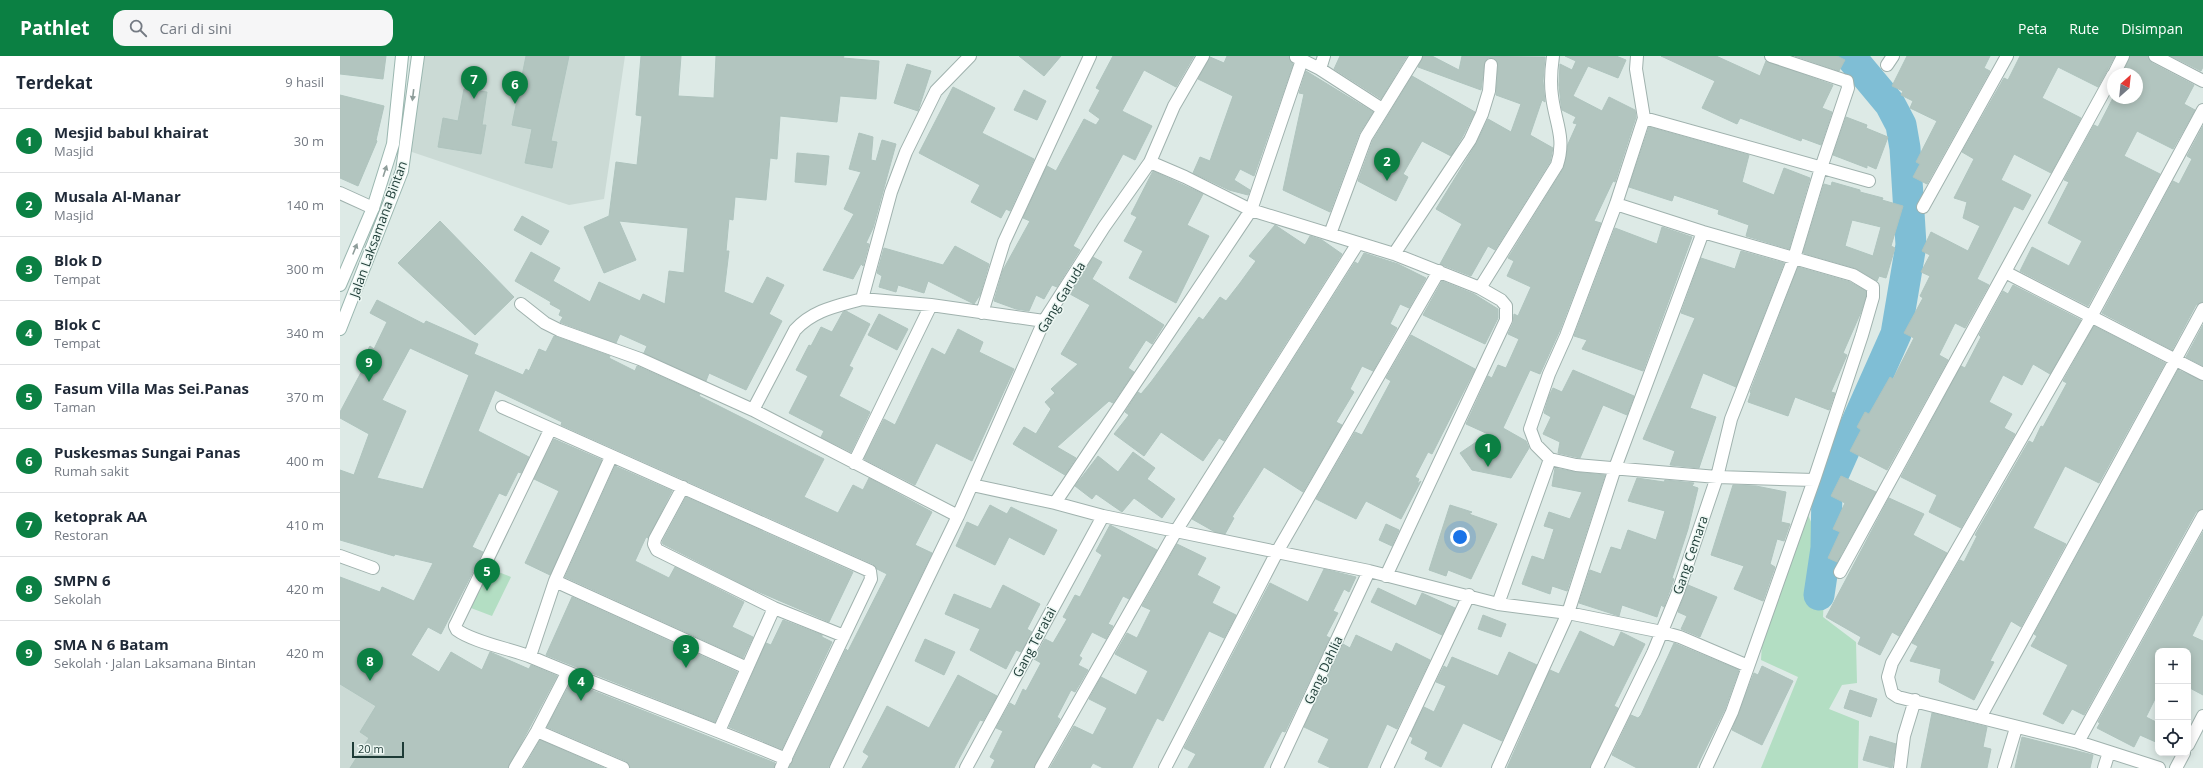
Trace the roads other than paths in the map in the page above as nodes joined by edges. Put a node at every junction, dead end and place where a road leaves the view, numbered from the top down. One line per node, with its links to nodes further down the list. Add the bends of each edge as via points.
1 (402, 56): 29 (street, Jalan Laksamana Bintan, one-way to 1, via 393,144)
2 (418, 56): 47 (street, Jalan Laksamana Bintan, one-way to 47, via 402,171)
3 (970, 56): 40 (street, via 936,91 906,152 891,192)
4 (1090, 56): 44 (street, via 1004,242)
5 (1203, 56): 23 (street, Gang Garuda, via 1174,106)
6 (1324, 56): 17 (street)
7 (1416, 56): 20 (street)
8 (1553, 56): 39 (street, via 1550,78 1562,152 1557,165)
9 (1637, 56): 22 (street, via 1636,70)
10 (1771, 56): 24 (street, Gang Cemara, via 1843,80 1849,85)
11 (2007, 56): 28 (street)
12 (2123, 56): 16 (street)
13 (2155, 56): 18 (street)
14 (1299, 58): 17 (street); 30 (street)
15 (1491, 65): 34 (street, via 1489,91 1470,140)
16 (2116, 68)
17 (1320, 69): 20 (street)
18 (2203, 81)
19 (2107, 85): 37 (street)
20 (1382, 109): 32 (street, via 1364,144)
21 (2203, 110): 45 (street)
22 (1644, 118): 24 (street); 27 (street)
23 (1150, 162): 30 (street); 46 (street, Gang Garuda, via 1104,227)
24 (1821, 168): 25 (street); 35 (street, Gang Cemara)
25 (1869, 181)
26 (340, 194): 29 (street)
27 (1616, 204): 31 (street); 54 (street, via 1530,429 1536,445)
28 (1923, 207)
29 (373, 208): 38 (street, Jalan Laksamana Bintan, one-way to 29)
30 (1251, 210): 32 (street); 61 (street)
31 (1703, 232): 35 (street); 56 (street)
32 (1330, 234): 33 (street)
33 (1358, 243): 34 (street); 65 (street)
34 (1394, 254): 36 (street)
35 (1794, 258): 57 (street, Gang Cemara, via 1731,419); 58 (street, via 1853,274 1873,287 1874,297)
36 (1439, 271): 39 (street); 66 (street)
37 (2004, 272): 45 (street); 70 (street)
38 (340, 285)
39 (1480, 288): 71 (street, via 1501,300 1506,306 1506,320)
40 (862, 299): 42 (street); 51 (street, via 825,309 795,330)
41 (521, 304): 51 (street, via 545,323 559,330 640,359)
42 (931, 305): 44 (street); 55 (street)
43 (2203, 309): 48 (street)
44 (982, 313): 46 (street)
45 (2091, 317): 48 (street); 83 (street, via 1892,664 1888,677 1892,693 1898,697)
46 (1044, 321): 59 (street, Gang Garuda)
47 (341, 323)
48 (2176, 360): 49 (street); 84 (street)
49 (2203, 374)
50 (502, 407): 52 (street)
51 (753, 410): 55 (street)
52 (550, 430): 53 (street); 79 (street, via 455,626 460,633)
53 (611, 457): 60 (street); 72 (street)
54 (1550, 459): 56 (street, via 1576,465); 74 (street)
55 (854, 463): 62 (street)
56 (1615, 468): 57 (street); 76 (street)
57 (1717, 477): 58 (street); 77 (street, Gang Cemara)
58 (1814, 480): 80 (street)
59 (972, 485): 61 (street); 62 (street, Gang Garuda)
60 (683, 488): 75 (street, via 655,539 657,550); 78 (street, via 870,571 871,579)
61 (1055, 503): 63 (street)
62 (958, 516): 96 (street, Gang Garuda)
63 (1103, 516): 65 (street); 97 (street, Gang Teratai)
64 (2203, 516): 90 (street)
65 (1176, 530): 66 (street); 98 (street)
66 (1277, 552): 69 (street); 99 (street)
67 (340, 556): 68 (street)
68 (373, 568)
69 (1369, 571): 71 (street); 100 (street, Gang Dahlia)
70 (1840, 572)
71 (1386, 576): 73 (street)
72 (555, 581): 79 (street); 81 (street)
73 (1469, 595): 74 (street); 101 (street)
74 (1498, 604): 76 (street)
75 (774, 608): 78 (street); 81 (street)
76 (1568, 613): 77 (street); 102 (street)
77 (1662, 632): 80 (street); 103 (street, Gang Cemara)
78 (844, 636): 93 (street)
79 (530, 656): 82 (street)
80 (1748, 666): 104 (street, via 1732,712)
81 (747, 668): 87 (street)
82 (567, 673): 87 (street); 88 (street)
83 (1915, 700): 84 (street); 105 (street, via 1904,736)
84 (1981, 716): 86 (street)
85 (2203, 716): 89 (street)
86 (2016, 728): 90 (street); 106 (street)
87 (719, 730): 93 (street)
88 (537, 731): 94 (street); 95 (street)
89 (2191, 739)
90 (2078, 742): 91 (street)
91 (2109, 752): 107 (street); 108 (street)
92 (2182, 756): 109 (street)
93 (784, 764)
94 (515, 768)
95 (623, 768)
96 (836, 768)
97 (966, 768)
98 (1041, 768)
99 (1165, 768)
100 (1277, 768)
101 (1387, 768)
102 (1498, 768)
103 (1597, 768)
104 (1706, 768)
105 (1900, 768)
106 (2004, 768)
107 (2104, 768)
108 (2159, 768)
109 (2176, 768)

